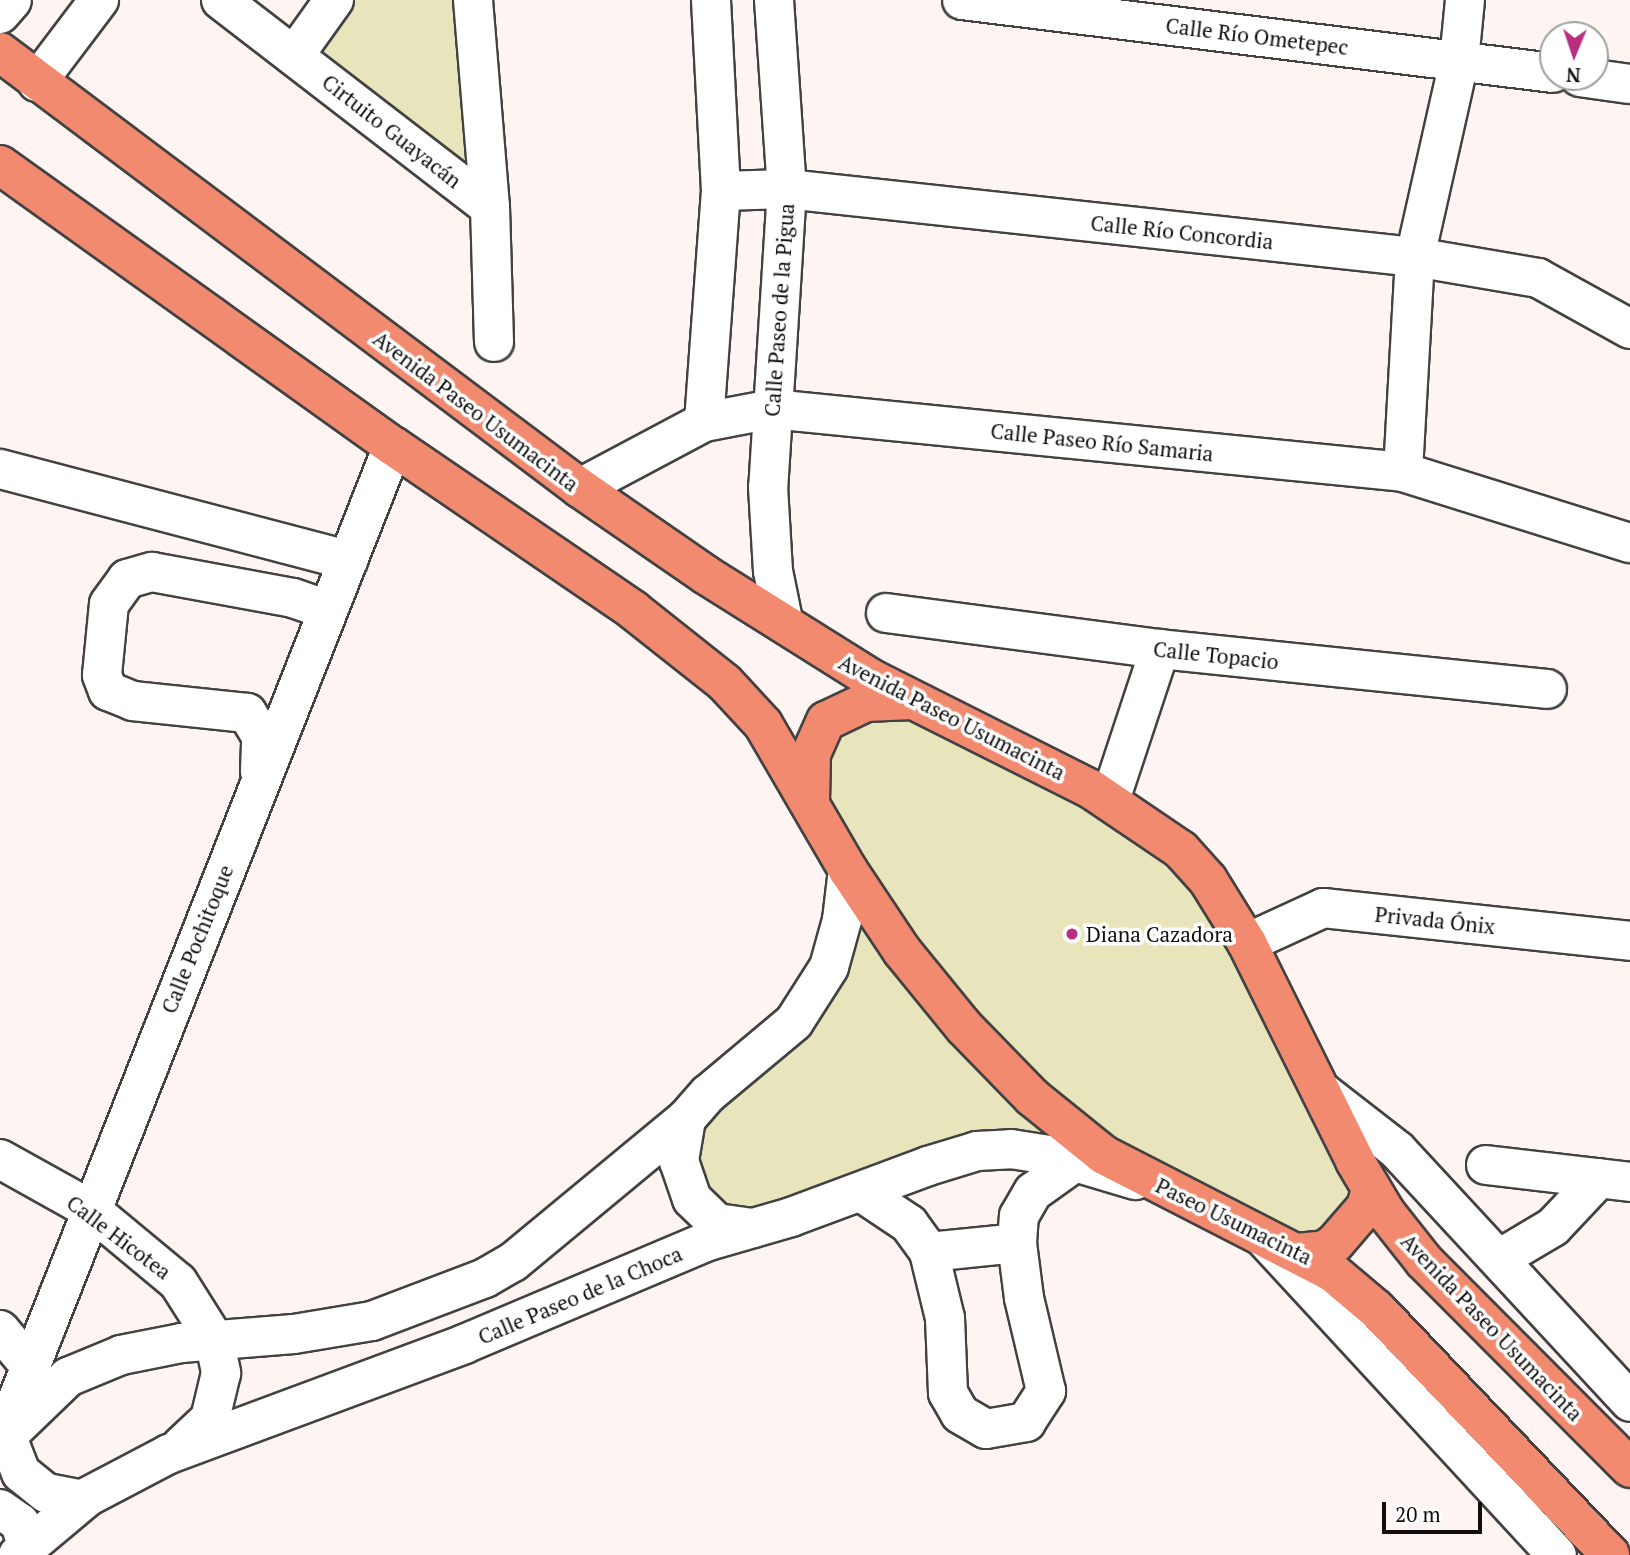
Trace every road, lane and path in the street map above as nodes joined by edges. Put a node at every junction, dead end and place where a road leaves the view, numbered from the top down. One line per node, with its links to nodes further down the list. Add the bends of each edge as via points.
1 (12, 0): 10 (street)
2 (99, 0): 16 (street)
3 (221, 0): 12 (street, Cirtuito Guayacán)
4 (334, 0): 12 (street)
5 (473, 0): 21 (street, Cirtuito Guayacán)
6 (711, 0): 20 (street)
7 (774, 0): 19 (street, Calle Paseo de la Pigua)
8 (962, 0): 13 (street, Calle Río Ometepec)
9 (1465, 0): 13 (street)
10 (0, 14)
11 (0, 52): 16 (main road, Avenida Paseo Usumacinta)
12 (294, 55): 21 (street, Cirtuito Guayacán)
13 (1459, 61): 14 (street, Calle Río Ometepec); 22 (street)
14 (1539, 72)
15 (1609, 80): 17 (street)
16 (37, 82): 30 (main road, Avenida Paseo Usumacinta)
17 (1630, 83)
18 (0, 166): 27 (main road)
19 (787, 189): 20 (street, Calle Río Concordia); 22 (street, Calle Río Concordia); 25 (street, Calle Paseo de la Pigua)
20 (721, 191): 26 (street)
21 (490, 207): 24 (street, Cirtuito Guayacán)
22 (1415, 257): 23 (street, Calle Río Concordia, via 1538,278); 29 (street)
23 (1630, 329)
24 (494, 342)
25 (772, 409): 26 (street, Calle Paseo Río Samaria); 29 (street, Calle Paseo Río Samaria); 35 (street, Calle Paseo de la Pigua, via 768,487 773,571)
26 (704, 422): 30 (street, Calle Paseo Río Samaria)
27 (393, 446): 32 (street, Calle Pochitoque); 41 (main road, via 633,610 724,683 763,724)
28 (0, 470): 32 (street)
29 (1403, 472): 31 (street, Calle Paseo Río Samaria)
30 (580, 488): 35 (main road, Avenida Paseo Usumacinta, via 706,575)
31 (1630, 543)
32 (348, 560): 33 (street, Calle Pochitoque)
33 (328, 610): 39 (street, Calle Pochitoque); 39 (street, via 293,598 164,572 143,572 127,579 109,604 102,675 107,691 133,701 247,713 261,736)
34 (886, 613): 36 (street, Calle Topacio)
35 (783, 620): 38 (main road, Avenida Paseo Usumacinta, via 845,664)
36 (1160, 649): 37 (street, Calle Topacio); 40 (street)
37 (1547, 689)
38 (912, 700): 40 (main road, Avenida Paseo Usumacinta); 41 (main road, via 866,702 826,722 811,754)
39 (260, 781): 54 (street, Calle Pochitoque)
40 (1110, 800): 44 (main road, Avenida Paseo Usumacinta, via 1197,866)
41 (811, 806): 42 (main road)
42 (854, 880): 46 (street, via 837,942 807,1006); 53 (main road, Paseo Usumacinta, via 964,1027 1032,1097 1104,1155)
43 (1630, 941): 44 (street, Privada Ónix, via 1324,908)
44 (1247, 943): 45 (main road, Avenida Paseo Usumacinta)
45 (1321, 1091): 51 (main road, Avenida Paseo Usumacinta); 60 (street, via 1397,1150)
46 (686, 1119): 55 (street, via 679,1161 692,1199 717,1223); 62 (street, via 542,1241 485,1278 372,1321 294,1334)
47 (0, 1159): 54 (street, Calle Hicotea)
48 (1075, 1162): 52 (street, Calle Paseo de la Choca, via 1033,1152 987,1150); 53 (street, Calle Paseo de la Choca); 57 (street, via 1033,1192 1019,1216)
49 (1486, 1165): 50 (street)
50 (1614, 1180): 60 (street, via 1553,1227)
51 (1371, 1189): 59 (main road, via 1366,1207 1335,1243 1325,1250); 67 (main road, Avenida Paseo Usumacinta, via 1424,1261)
52 (861, 1192): 55 (street, Calle Paseo de la Choca); 58 (street, via 909,1224)
53 (1173, 1192): 56 (main road, Paseo Usumacinta)
54 (90, 1209): 62 (street, Calle Hicotea, via 178,1282); 63 (street, Calle Pochitoque)
55 (753, 1228): 66 (street, Calle Paseo de la Choca, via 705,1242 464,1344)
56 (1263, 1236): 59 (main road, Paseo Usumacinta); 71 (street)
57 (1017, 1243): 58 (street); 58 (street, via 1024,1298 1046,1391 1026,1422 986,1429 960,1414 947,1393 945,1318)
58 (929, 1252)
59 (1297, 1253): 72 (main road, Paseo Usumacinta, via 1332,1272 1377,1310)
60 (1499, 1259): 64 (street)
61 (0, 1330): 63 (street)
62 (214, 1339): 65 (street, via 150,1347 88,1367 51,1389); 66 (street, via 221,1373 215,1410 195,1436)
63 (30, 1366): 65 (street, Calle Pochitoque)
64 (1630, 1402)
65 (5, 1445): 68 (street, via 33,1485 63,1498)
66 (169, 1454): 68 (street, Calle Paseo de la Choca)
67 (1630, 1468)
68 (83, 1500): 70 (street, Calle Paseo de la Choca)
69 (0, 1509): 70 (street, via 20,1523)
70 (22, 1550)
71 (1557, 1555)
72 (1610, 1555)

